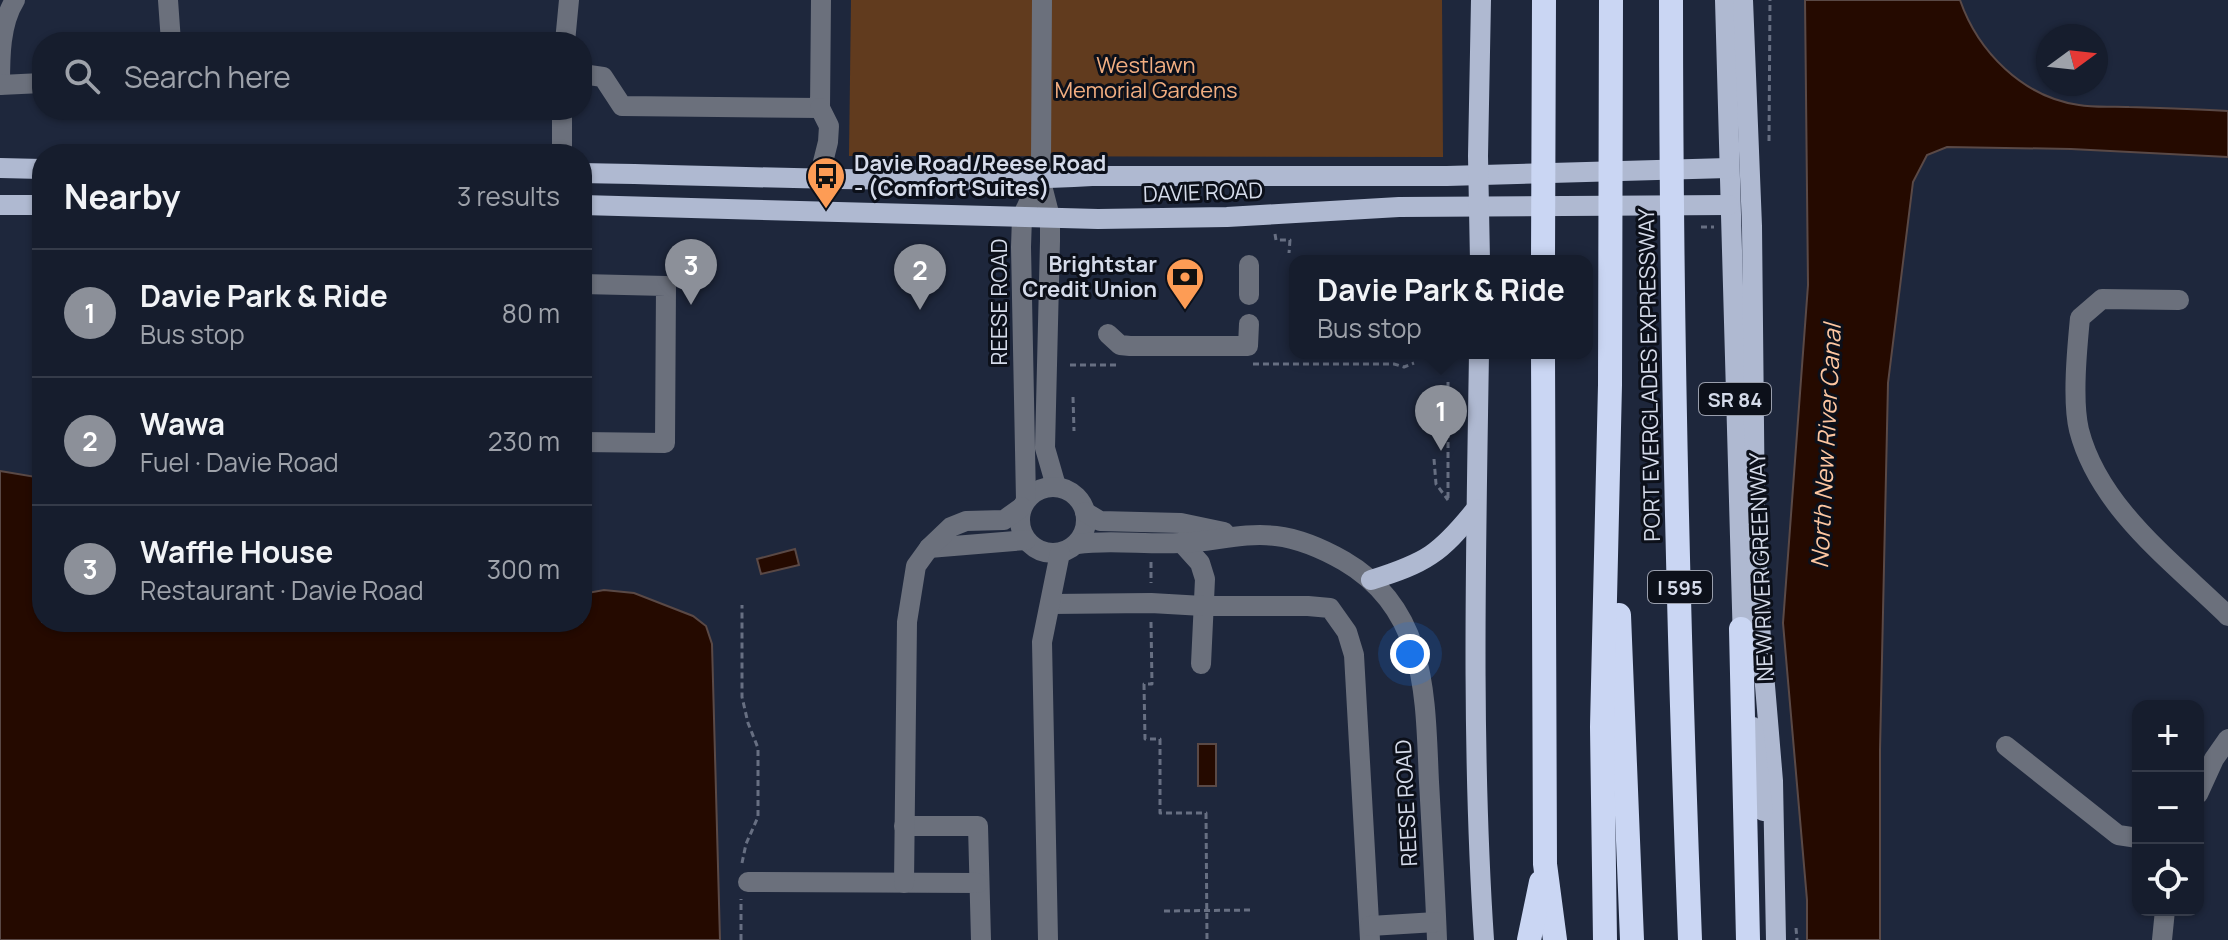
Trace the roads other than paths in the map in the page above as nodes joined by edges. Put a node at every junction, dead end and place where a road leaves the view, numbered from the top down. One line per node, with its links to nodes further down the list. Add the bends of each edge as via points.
1 (15, 0): 16 (street, via 0,48)
2 (168, 0): 12 (street)
3 (569, 0): 13 (street)
4 (821, 0): 17 (street)
5 (1042, 0): 26 (street)
6 (1481, 0): 24 (main road)
7 (1544, 0): 35 (highway)
8 (1611, 0): 44 (highway)
9 (1671, 0): 82 (highway, PORT EVERGLADES EXPRESSWAY / I 595)
10 (1725, 0): 21 (main road, SR 84)
11 (1743, 0): 71 (main road, via 1755,524)
12 (170, 32)
13 (566, 32)
14 (592, 75): 17 (street, via 603,77 622,106)
15 (32, 83): 16 (street)
16 (0, 85)
17 (820, 108): 25 (street, via 829,126)
18 (562, 120): 19 (street)
19 (562, 144)
20 (0, 168): 22 (main road)
21 (1728, 168): 24 (main road, DAVIE ROAD); 30 (main road, SR 84)
22 (32, 169)
23 (592, 173): 25 (main road, DAVIE ROAD)
24 (1480, 174): 26 (main road, DAVIE ROAD); 31 (main road)
25 (819, 178): 26 (main road, DAVIE ROAD)
26 (1040, 178): 32 (street, REESE ROAD); 33 (street)
27 (0, 205): 28 (main road)
28 (32, 205)
29 (592, 205): 32 (main road, DAVIE ROAD)
30 (1729, 205): 31 (main road, DAVIE ROAD); 59 (main road, SR 84)
31 (1480, 207): 33 (main road, DAVIE ROAD, via 1198,218); 34 (main road)
32 (1022, 217): 33 (main road, DAVIE ROAD); 47 (street, REESE ROAD)
33 (1050, 217): 46 (street, via 1045,448)
34 (1480, 255)
35 (1543, 255)
36 (1249, 265): 38 (street)
37 (592, 284): 45 (street, via 666,286 666,364 665,443)
38 (1249, 295)
39 (2179, 300): 58 (street, via 2102,299 2080,318 2079,429 2097,474 2127,517)
40 (1249, 324): 41 (street, via 1248,346 1130,346)
41 (1108, 334)
42 (1479, 359): 48 (main road)
43 (1543, 359): 67 (highway)
44 (1610, 385): 80 (highway, via 1602,727); 81 (highway)
45 (592, 442)
46 (1056, 486): 47 (street, via 1039,489); 49 (street, via 1075,494)
47 (1024, 503): 51 (street, via 1020,524); 53 (street, via 1004,520 951,527)
48 (1476, 509): 55 (main road, via 1429,558); 77 (main road)
49 (1085, 512): 50 (street, REESE ROAD, via 1100,521 1181,523); 54 (street, via 1085,529)
50 (1240, 535): 52 (street, REESE ROAD); 55 (street, REESE ROAD, via 1299,540)
51 (1026, 540): 53 (street); 54 (street, via 1041,551)
52 (1182, 543): 54 (street, REESE ROAD, via 1098,541); 57 (street, via 1200,563)
53 (929, 548): 65 (street, via 916,566 907,622)
54 (1068, 548): 56 (street)
55 (1371, 580): 73 (street, REESE ROAD, via 1394,605 1420,666)
56 (1051, 604): 57 (street); 76 (street, via 1042,642)
57 (1203, 606): 60 (street); 74 (street, via 1330,608 1347,632 1354,655)
58 (2228, 616)
59 (1741, 629): 71 (main road, SR 84); 83 (highway)
60 (1201, 664)
61 (2228, 739): 63 (street)
62 (2006, 746): 66 (street, via 2118,835)
63 (2221, 764): 64 (street)
64 (2204, 786)
65 (904, 826): 69 (street); 70 (street, via 978,826)
66 (2132, 837)
67 (1545, 864): 78 (highway); 79 (highway)
68 (744, 883): 69 (street)
69 (904, 883): 70 (street)
70 (978, 883): 75 (street)
71 (1785, 914): 84 (main road, SR 84)
72 (2164, 916): 85 (street)
73 (1437, 931): 74 (street)
74 (1370, 933)
75 (981, 940)
76 (1048, 940)
77 (1484, 940)
78 (1529, 940)
79 (1555, 940)
80 (1605, 940)
81 (1632, 940)
82 (1690, 940)
83 (1748, 940)
84 (1776, 940)
85 (2162, 940)

